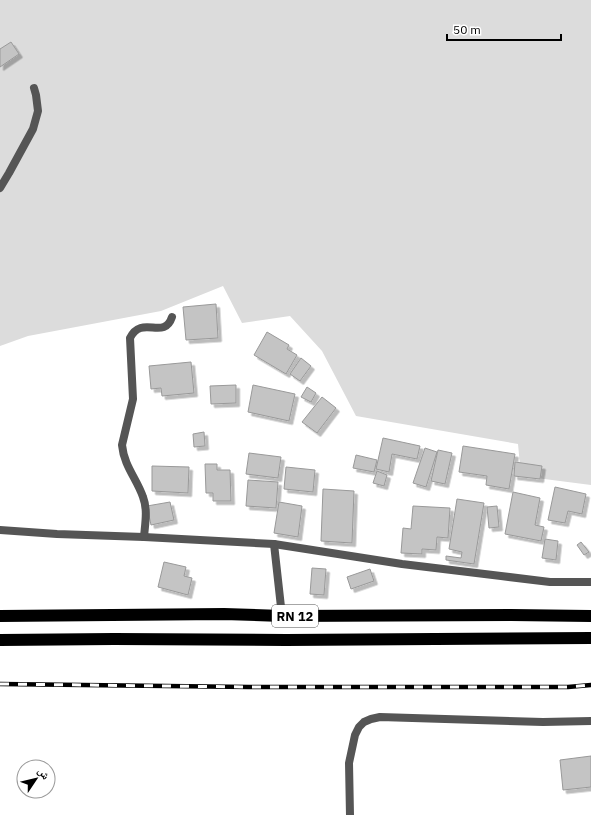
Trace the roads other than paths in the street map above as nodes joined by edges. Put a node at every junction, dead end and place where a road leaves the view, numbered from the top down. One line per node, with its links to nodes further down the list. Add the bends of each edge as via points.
1 (34, 88): 2 (street, via 38,111 33,128)
2 (0, 188)
3 (172, 317): 5 (street, via 162,328 138,328 130,338 133,399 122,445 125,460 146,507)
4 (0, 530): 5 (street)
5 (144, 537): 6 (street)
6 (274, 544): 7 (street, via 508,577 550,582); 9 (street)
7 (591, 582)
8 (0, 616): 9 (highway, RN 12)
9 (282, 616): 10 (highway, RN 12)
10 (591, 616)
11 (591, 638): 12 (highway, RN 12)
12 (0, 640)
13 (591, 721): 14 (street, via 380,717 371,719 364,722 355,735 349,763)
14 (350, 815)

